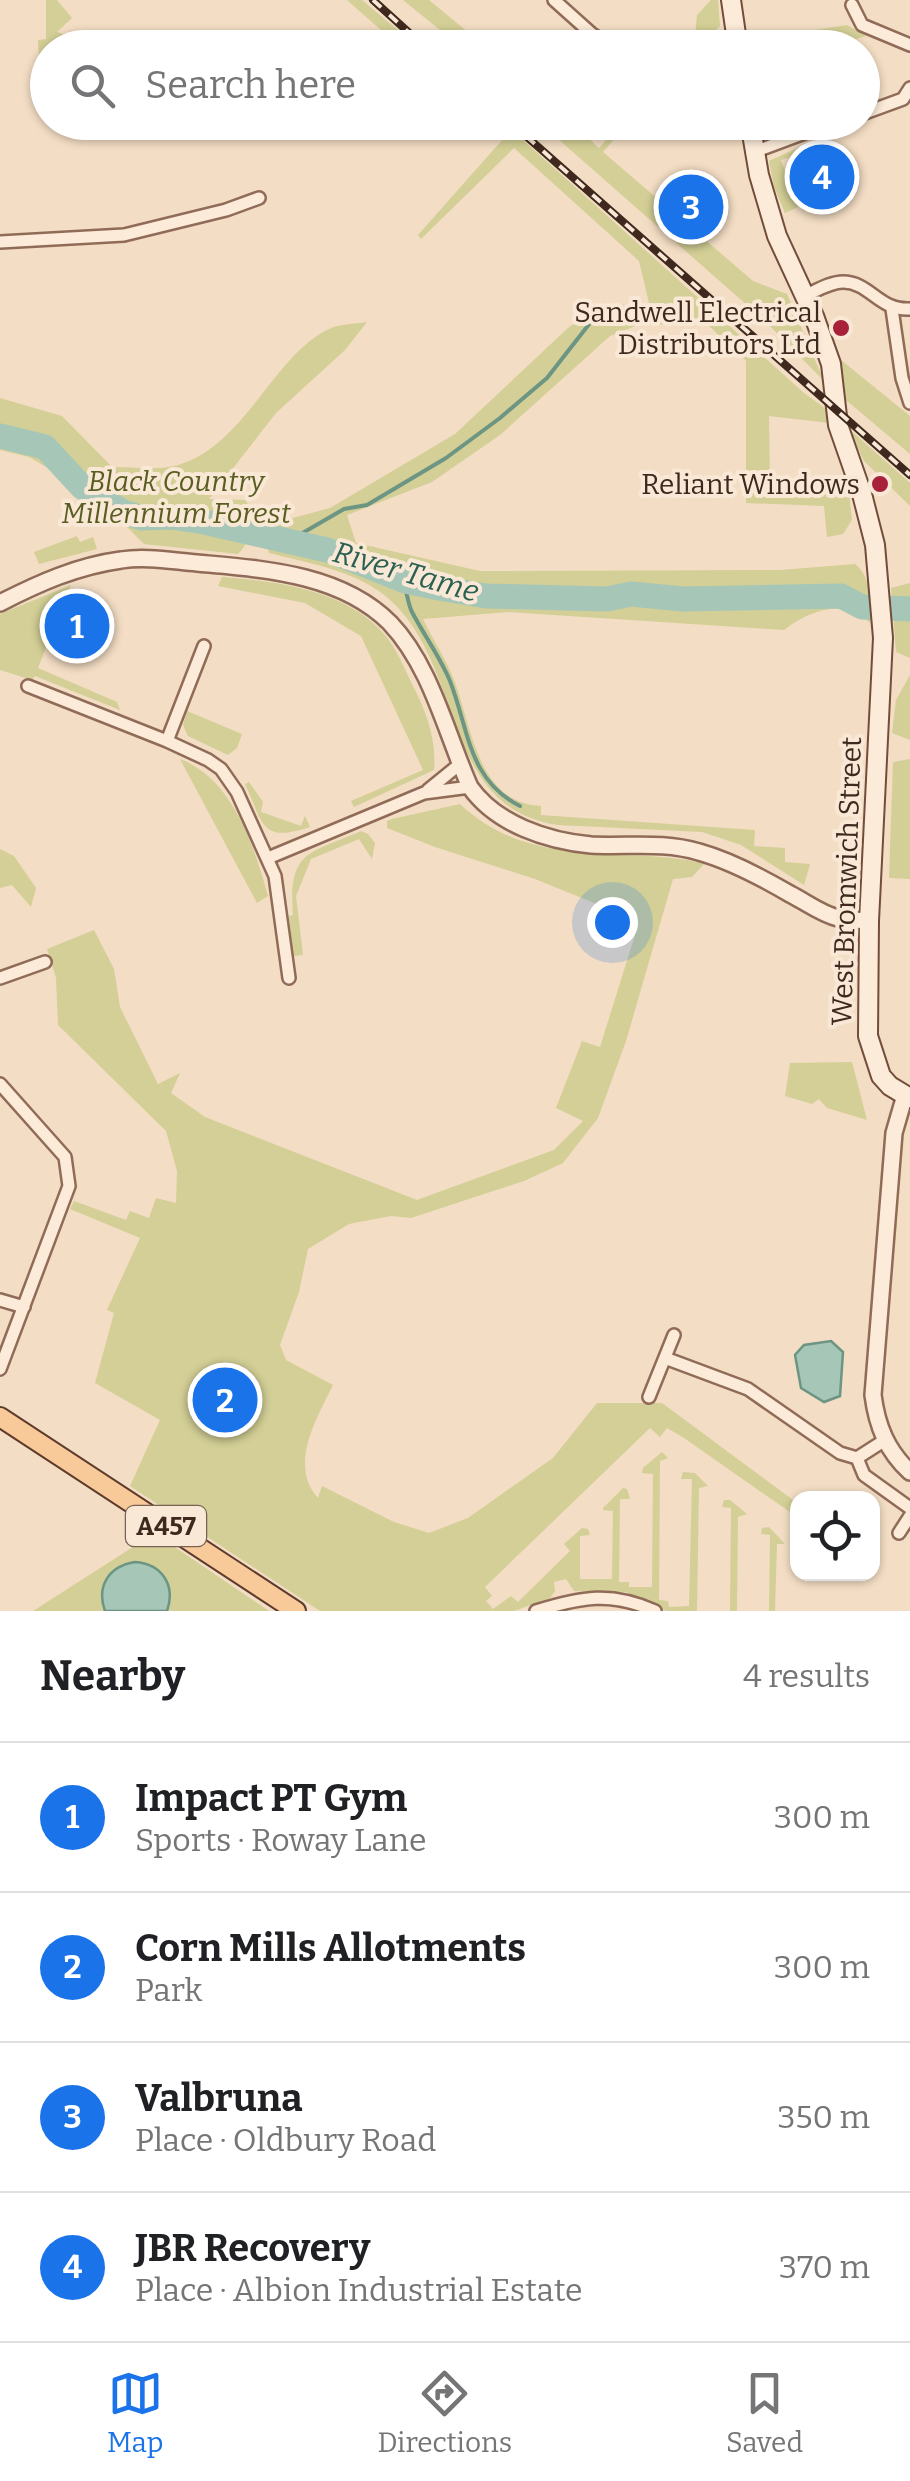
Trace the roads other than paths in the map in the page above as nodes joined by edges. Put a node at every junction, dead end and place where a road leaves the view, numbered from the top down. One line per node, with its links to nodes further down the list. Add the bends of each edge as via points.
1 (554, 0): 4 (street)
2 (731, 0): 5 (main road)
3 (852, 5): 6 (street, via 862,25)
4 (588, 30)
5 (735, 30)
6 (874, 30)
7 (880, 32): 8 (street)
8 (910, 45)
9 (910, 88): 10 (street, via 904,99)
10 (880, 108)
11 (752, 140): 13 (main road, West Bromwich Street)
12 (786, 140): 13 (street)
13 (754, 152): 16 (main road, West Bromwich Street, via 777,236)
14 (259, 198): 15 (street, via 124,236)
15 (0, 242)
16 (804, 296): 17 (street, via 847,282); 28 (main road, West Bromwich Street, via 831,364 842,441 872,531 882,590)
17 (892, 309): 18 (street); 19 (street)
18 (910, 310)
19 (910, 402)
20 (0, 603): 24 (street, via 68,572 134,558 304,578 363,603 391,624 429,686)
21 (204, 646): 23 (street)
22 (28, 686): 23 (street)
23 (167, 741): 27 (street, via 221,770)
24 (460, 764): 25 (street); 26 (street)
25 (470, 786): 26 (street); 28 (street, via 502,817 538,833 700,852 823,913)
26 (424, 792): 27 (street)
27 (268, 858): 31 (street, via 279,889)
28 (869, 921): 33 (main road, West Bromwich Street, via 870,1047 881,1076)
29 (45, 962): 30 (street)
30 (0, 978)
31 (289, 978)
32 (0, 1084): 35 (street, via 65,1157 69,1176)
33 (907, 1097): 41 (street, West Bromwich Street, via 894,1133 873,1374 875,1414)
34 (0, 1300): 35 (street)
35 (24, 1307): 38 (street)
36 (674, 1334): 37 (street)
37 (665, 1358): 39 (street); 42 (street, via 748,1389)
38 (0, 1370)
39 (650, 1397)
40 (0, 1418): 46 (main road, A457)
41 (886, 1440): 42 (street); 43 (street, West Bromwich Street)
42 (857, 1458): 44 (street, via 864,1475)
43 (910, 1472)
44 (910, 1512): 45 (street)
45 (898, 1533)
46 (296, 1611)
47 (536, 1611): 48 (street, via 606,1597)
48 (655, 1611)

